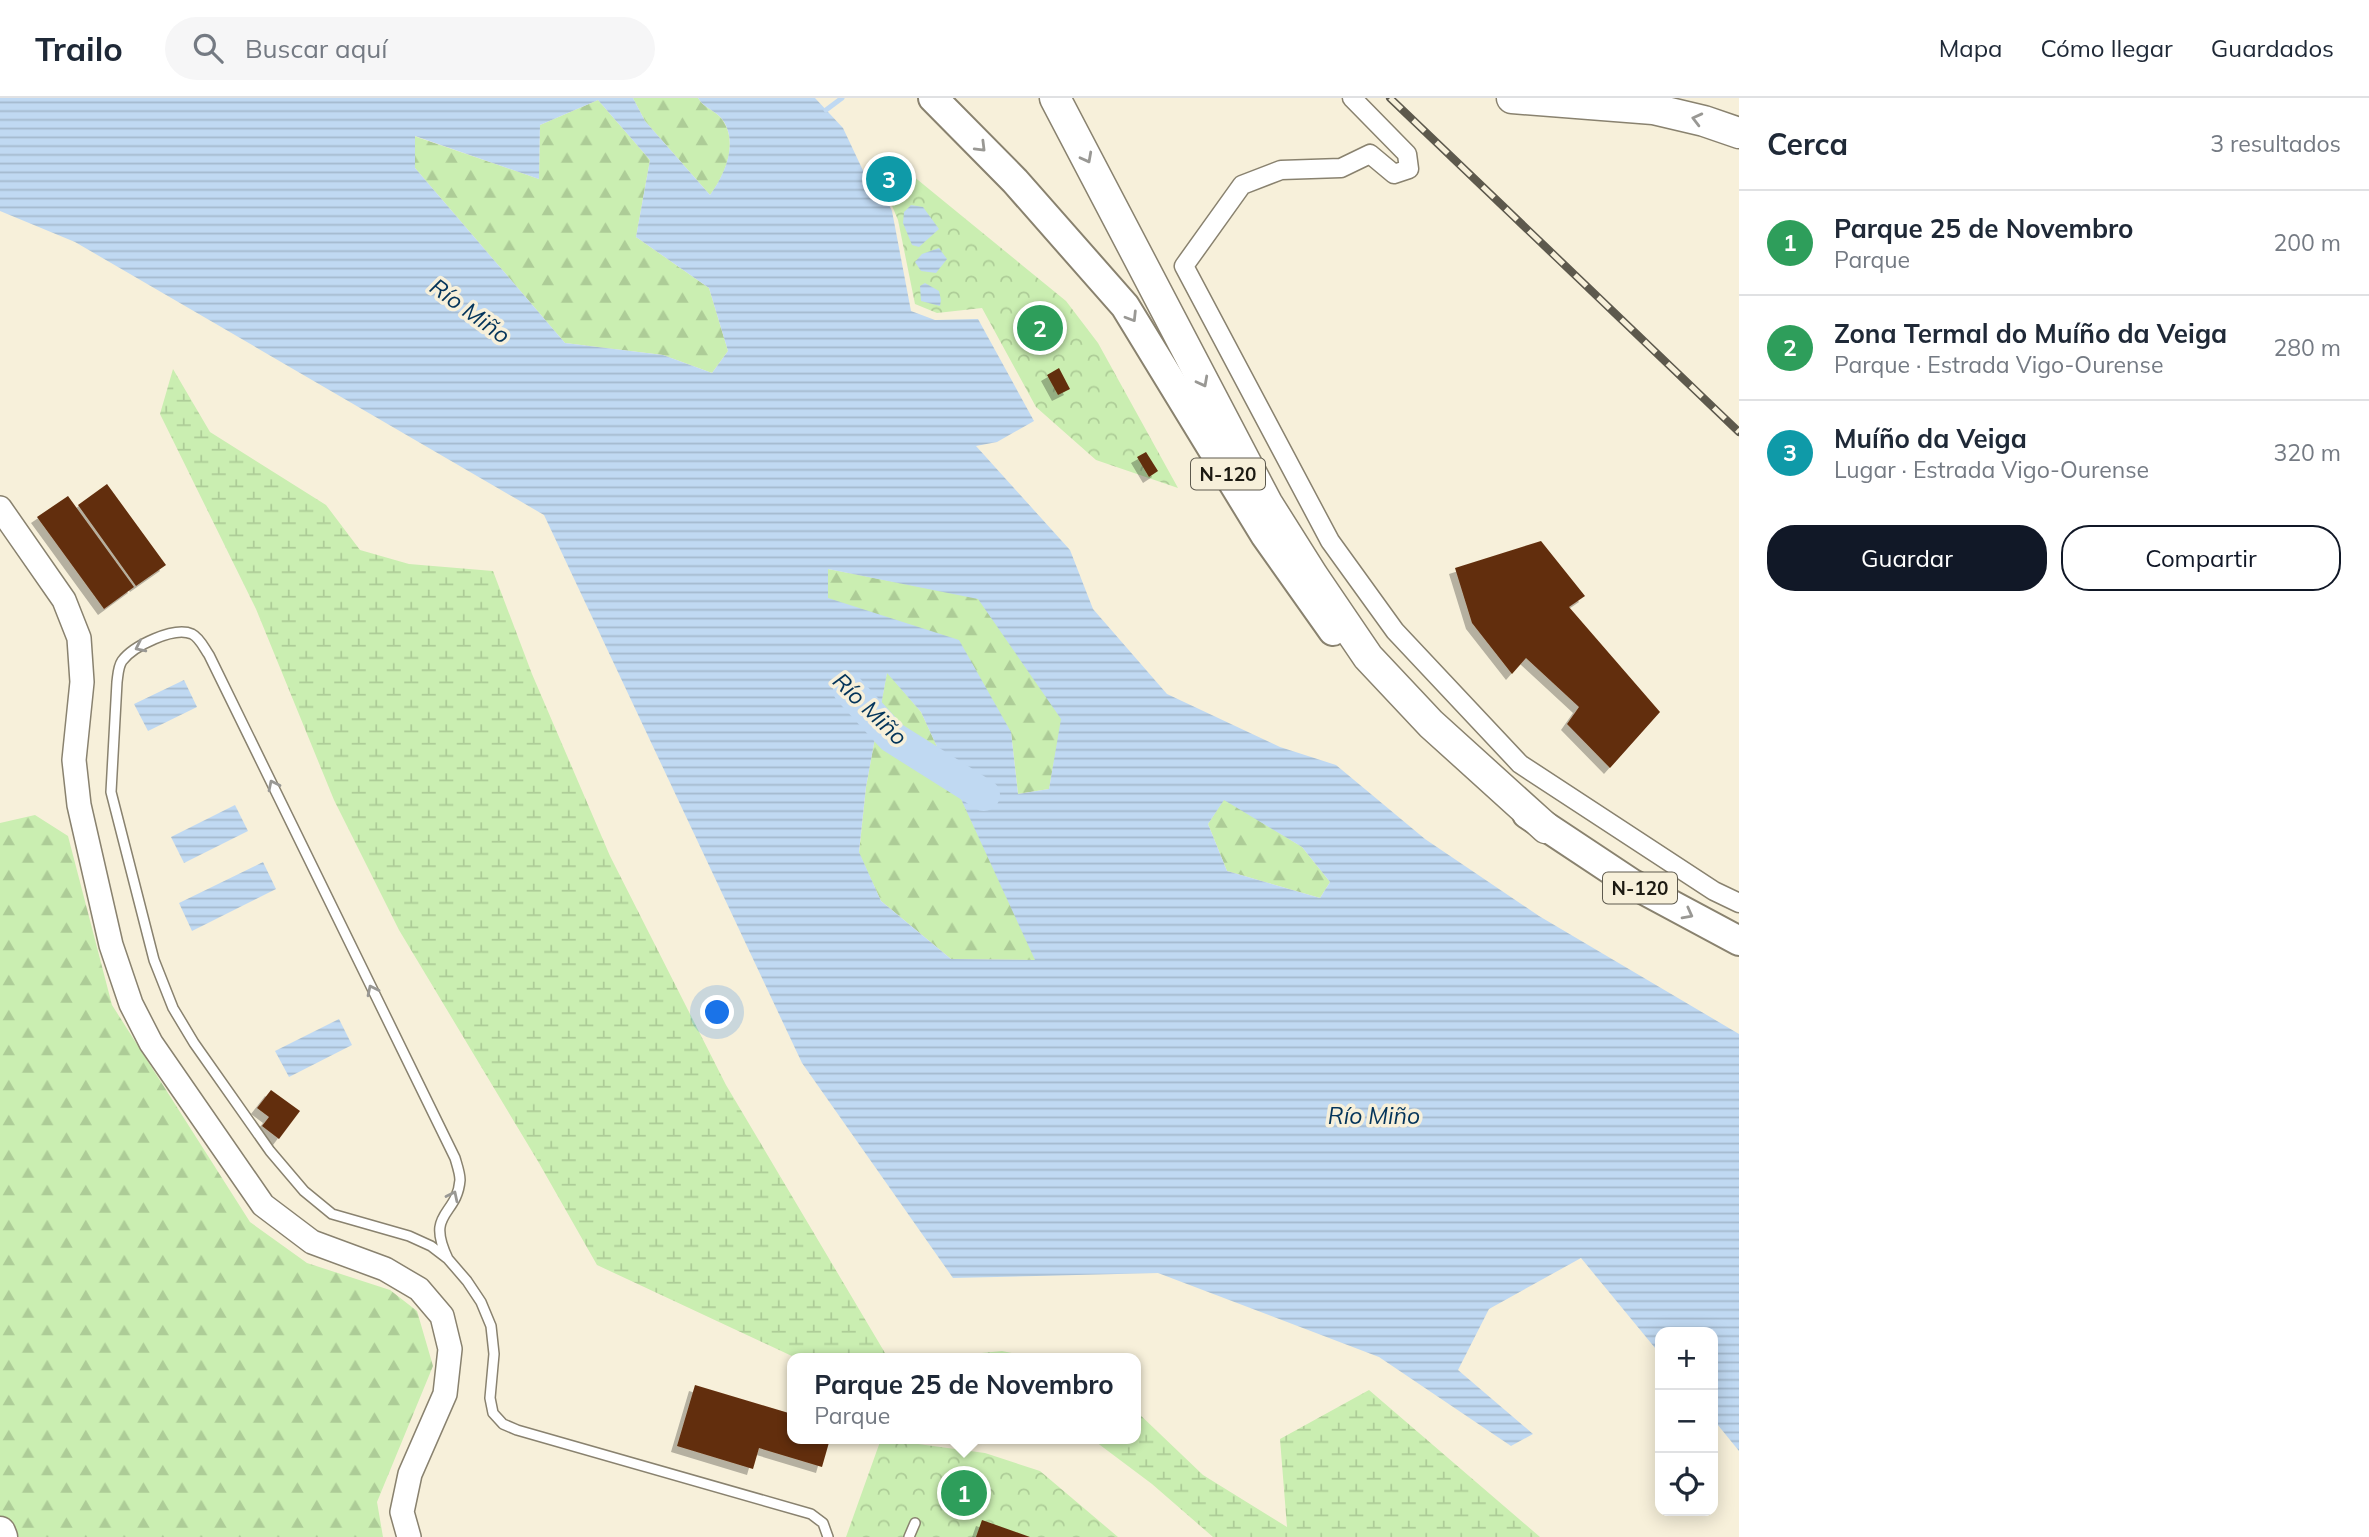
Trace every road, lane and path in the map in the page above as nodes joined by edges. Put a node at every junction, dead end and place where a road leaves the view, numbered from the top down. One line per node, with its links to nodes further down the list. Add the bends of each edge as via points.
1 (933, 98): 7 (highway, N-120, one-way to 7, via 1015,181 1125,306 1265,535 1386,696 1464,769)
2 (1055, 98): 7 (highway, one-way to 7, via 1267,503 1312,576 1368,657 1432,724)
3 (1352, 98): 8 (street, via 1407,154 1409,169 1394,174 1370,153 1341,168 1281,170 1242,185 1184,266 1330,541 1395,631 1520,764)
4 (1512, 98): 5 (highway, one-way to 4, via 1653,109)
5 (1739, 133)
6 (0, 508): 14 (main road, via 64,600 79,638 82,682 74,760 79,805 111,945 131,1004 151,1043 263,1205 312,1242 385,1269 419,1289 442,1316 450,1349 444,1394 410,1474 402,1512)
7 (1546, 828): 9 (highway, N-120, one-way to 9, via 1630,883)
8 (1739, 903)
9 (1739, 941)
10 (448, 1259): 10 (lane, one-way to 10, via 438,1228 456,1195 460,1178 455,1158 209,655 190,633 173,632 129,652 120,664 117,682 111,792 154,960 173,1008 270,1151 304,1191 332,1214 409,1236); 15 (lane, via 481,1302 491,1326 490,1398 493,1413 503,1423 811,1514 823,1523)
11 (915, 1523): 16 (lane)
12 (0, 1532): 13 (highway)
13 (2, 1537)
14 (409, 1537)
15 (828, 1537)
16 (909, 1537)

